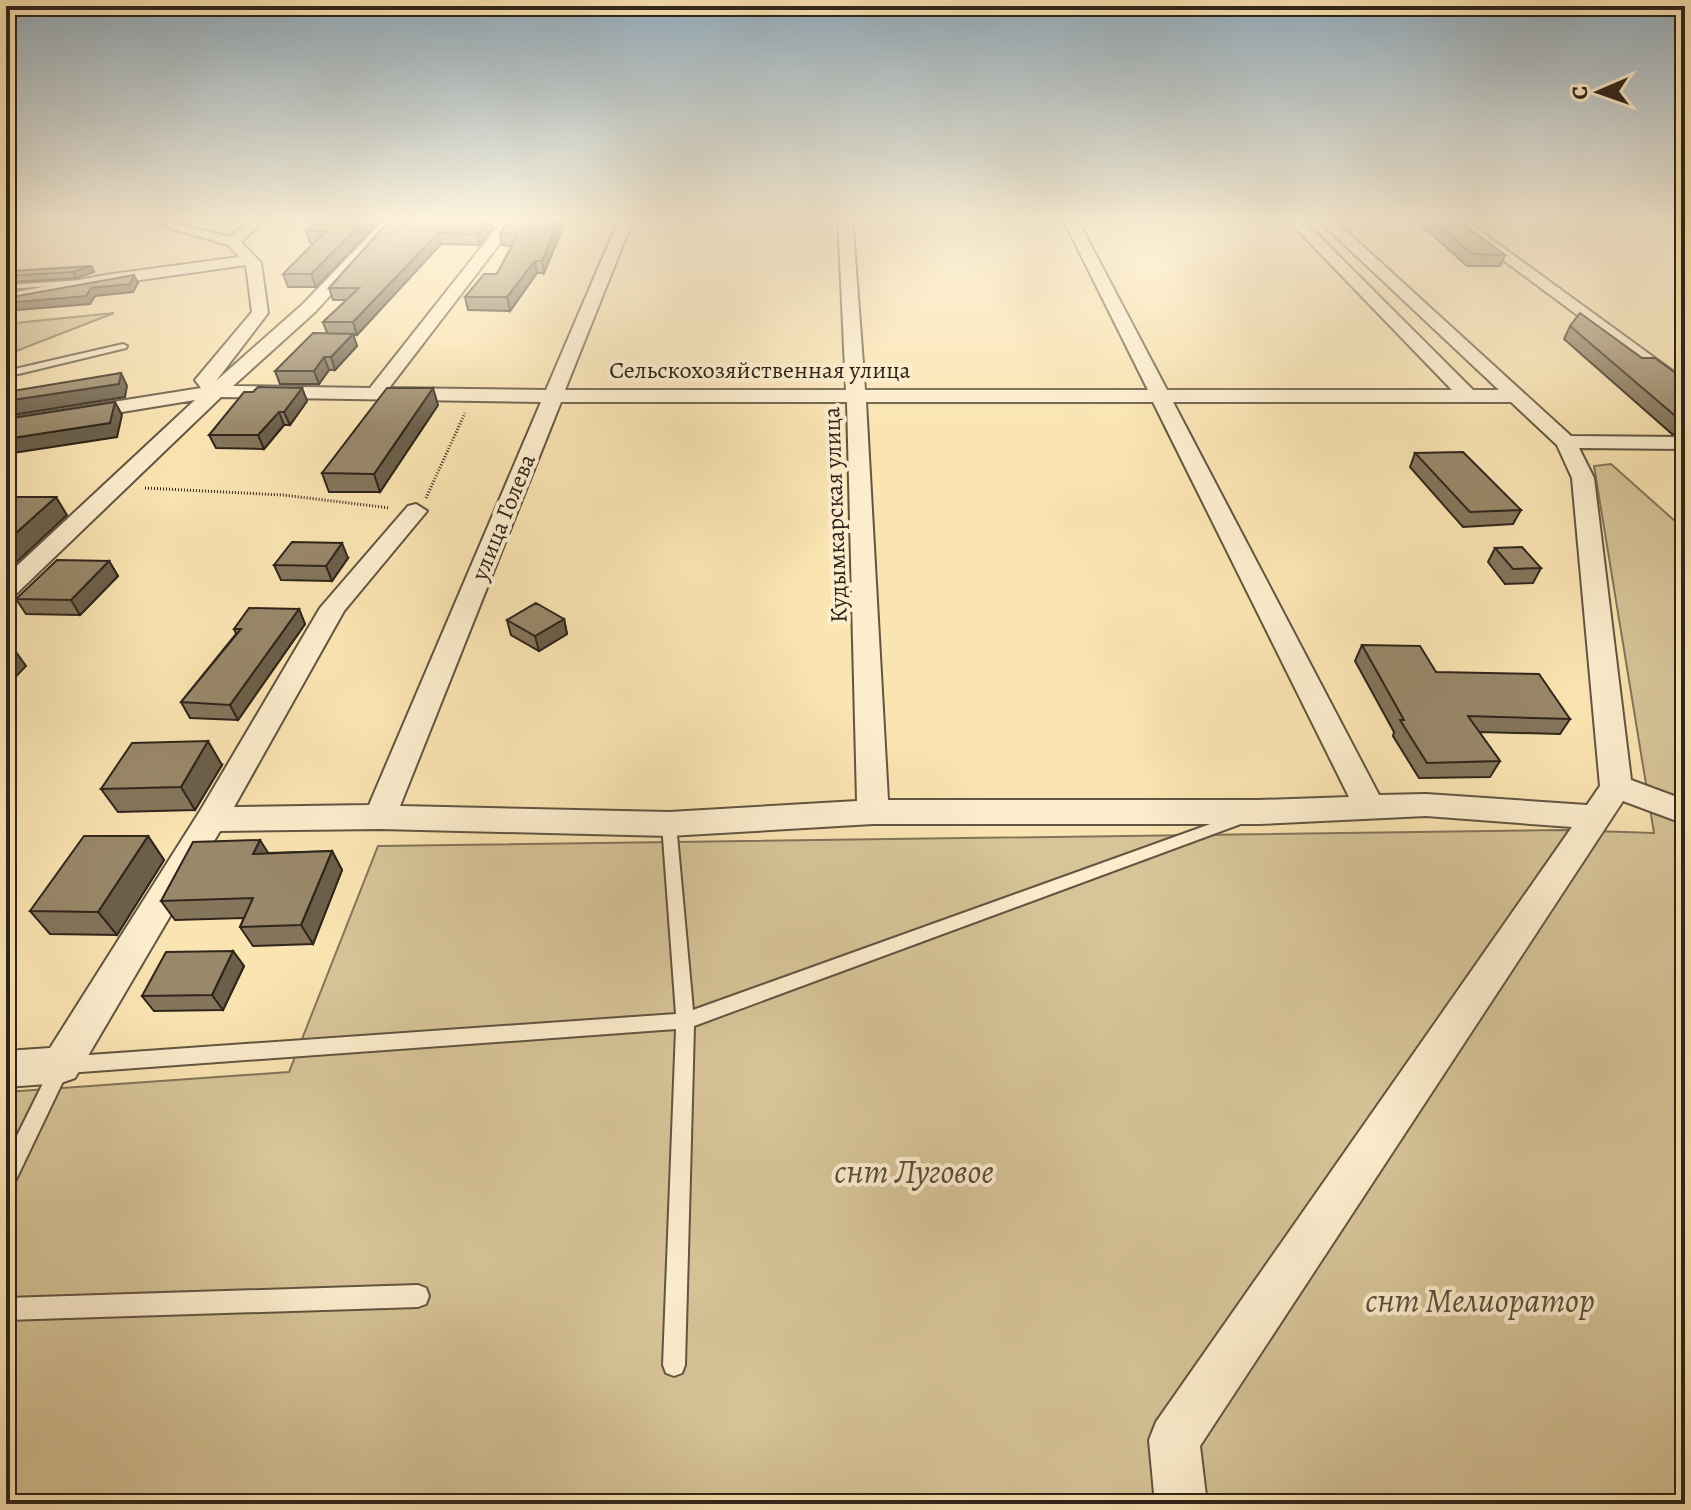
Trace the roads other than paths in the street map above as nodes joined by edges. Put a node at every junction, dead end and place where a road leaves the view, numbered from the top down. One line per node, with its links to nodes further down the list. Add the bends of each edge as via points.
1 (66, 287): 11 (street)
2 (255, 287): 13 (street)
3 (330, 287): 12 (street)
4 (458, 287): 18 (street)
5 (598, 287): 20 (street, улица Голева)
6 (849, 287): 21 (street, Кудымкарская улица)
7 (1105, 287): 22 (street)
8 (1361, 287): 19 (street)
9 (1398, 287): 23 (street)
10 (1547, 287): 16 (street)
11 (6, 299)
12 (309, 308): 13 (street); 17 (street)
13 (260, 313): 17 (street, via 204,380)
14 (123, 346): 15 (lane)
15 (6, 374)
16 (1685, 389)
17 (216, 391): 18 (street, Сельскохозяйственная улица); 24 (street, Сельскохозяйственная улица); 28 (street)
18 (377, 391): 20 (street, Сельскохозяйственная улица)
19 (1467, 395): 22 (street, Сельскохозяйственная улица); 23 (street, Сельскохозяйственная улица)
20 (553, 396): 21 (street, Сельскохозяйственная улица); 34 (street, улица Голева)
21 (856, 396): 22 (street, Сельскохозяйственная улица); 31 (street, Кудымкарская улица)
22 (1161, 396): 30 (street)
23 (1516, 396): 25 (street)
24 (6, 425)
25 (1566, 442): 26 (street); 29 (street, via 1583,478)
26 (1685, 443)
27 (416, 511): 36 (street, via 333,608)
28 (6, 590)
29 (1616, 787): 33 (street); 35 (street)
30 (1369, 806): 32 (street); 35 (street)
31 (873, 812): 32 (street); 37 (street)
32 (1259, 812): 38 (lane)
33 (1685, 812)
34 (380, 817): 36 (street); 37 (street)
35 (1597, 817): 45 (street, via 1174,1440)
36 (211, 819): 39 (street)
37 (669, 824): 38 (lane)
38 (685, 1021): 39 (lane); 44 (lane)
39 (61, 1065): 40 (street); 41 (lane)
40 (6, 1069)
41 (6, 1179)
42 (418, 1296): 43 (lane)
43 (6, 1309)
44 (674, 1365)
45 (1181, 1504)

